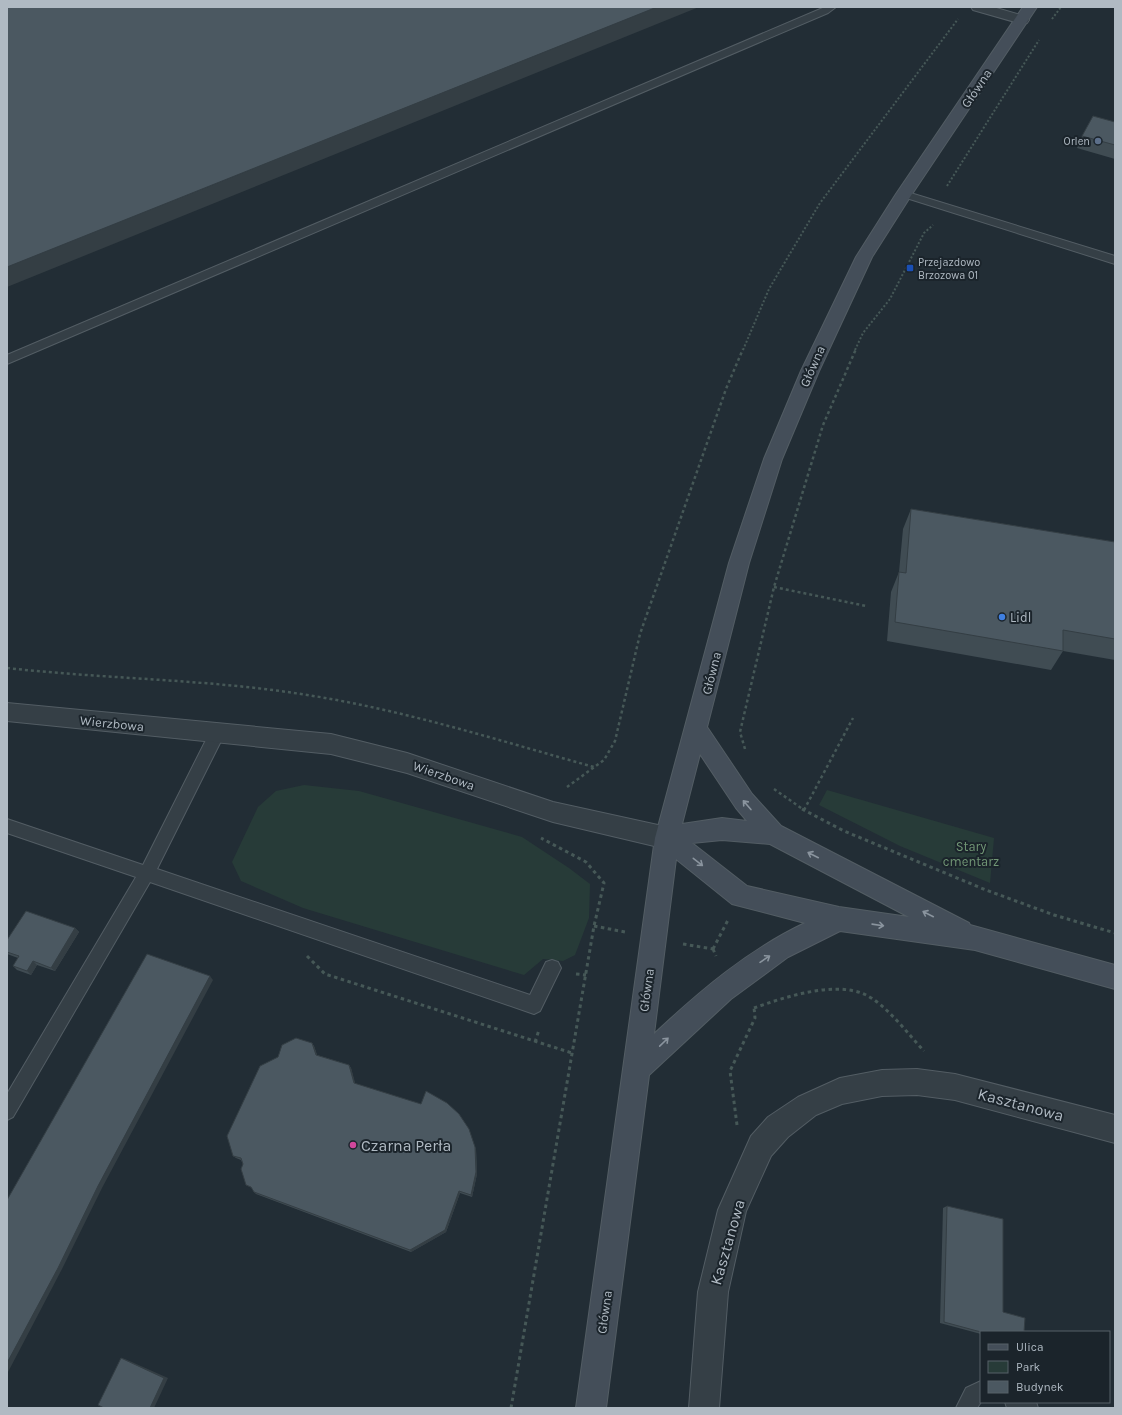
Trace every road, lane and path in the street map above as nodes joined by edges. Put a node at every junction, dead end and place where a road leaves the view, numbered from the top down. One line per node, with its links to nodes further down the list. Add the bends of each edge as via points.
1 (831, 7): 13 (lane)
2 (978, 7): 6 (street)
3 (1030, 7): 6 (main road, Główna)
4 (1061, 7): 7 (path)
5 (962, 14): 22 (path, via 820,203 769,289 726,390 640,634 615,741 604,760)
6 (1022, 20): 10 (main road, Główna)
7 (1050, 23)
8 (1041, 36): 9 (path)
9 (947, 185)
10 (904, 194): 12 (lane); 19 (main road, Główna, via 864,258 844,298 773,459 739,563)
11 (924, 233): 14 (path, via 890,299 863,333 823,425)
12 (1115, 260)
13 (7, 360)
14 (774, 587): 15 (path); 21 (path, via 740,732)
15 (866, 606)
16 (7, 668): 22 (path, via 190,682 343,701)
17 (7, 712): 20 (street, Wierzbowa)
18 (853, 718): 25 (path)
19 (697, 730): 27 (main road, one-way to 19, via 744,801); 28 (main road, Główna)
20 (218, 733): 28 (street, Wierzbowa, via 331,744 407,763 553,812); 30 (lane)
21 (746, 755)
22 (594, 767): 24 (path)
23 (769, 784): 25 (path, via 790,803)
24 (565, 789)
25 (804, 810): 32 (path, via 860,837 960,879 1045,912)
26 (7, 826): 30 (lane)
27 (773, 834): 28 (main road, via 722,829); 33 (main road, one-way to 27)
28 (668, 838): 31 (main road, one-way to 31, via 741,896); 42 (main road, Główna)
29 (541, 839): 37 (path, via 586,862 604,883)
30 (147, 873): 35 (lane, via 534,1005); 44 (lane)
31 (839, 919): 33 (main road, one-way to 33); 42 (main road, one-way to 31, via 685,1021 733,981 780,948)
32 (1115, 933)
33 (976, 938): 38 (main road)
34 (304, 953): 41 (path, via 324,974)
35 (552, 968)
36 (581, 974): 37 (path)
37 (586, 975): 41 (path)
38 (1115, 977)
39 (750, 1002): 40 (path)
40 (754, 1008): 43 (path, via 775,1000 835,989 865,995 927,1053); 46 (path, via 755,1018 730,1071 736,1123)
41 (572, 1053): 49 (path)
42 (636, 1069): 50 (main road, Główna)
43 (947, 1086): 45 (street, Kasztanowa); 46 (street, Kasztanowa, via 918,1082 882,1082 840,1091 807,1106 778,1127)
44 (7, 1111)
45 (1115, 1129)
46 (761, 1146): 51 (street, Kasztanowa, via 732,1210 713,1292)
47 (980, 1391): 52 (lane, via 972,1395)
48 (1018, 1403): 53 (lane)
49 (511, 1408)
50 (591, 1408)
51 (704, 1408)
52 (966, 1408)
53 (1028, 1408)

